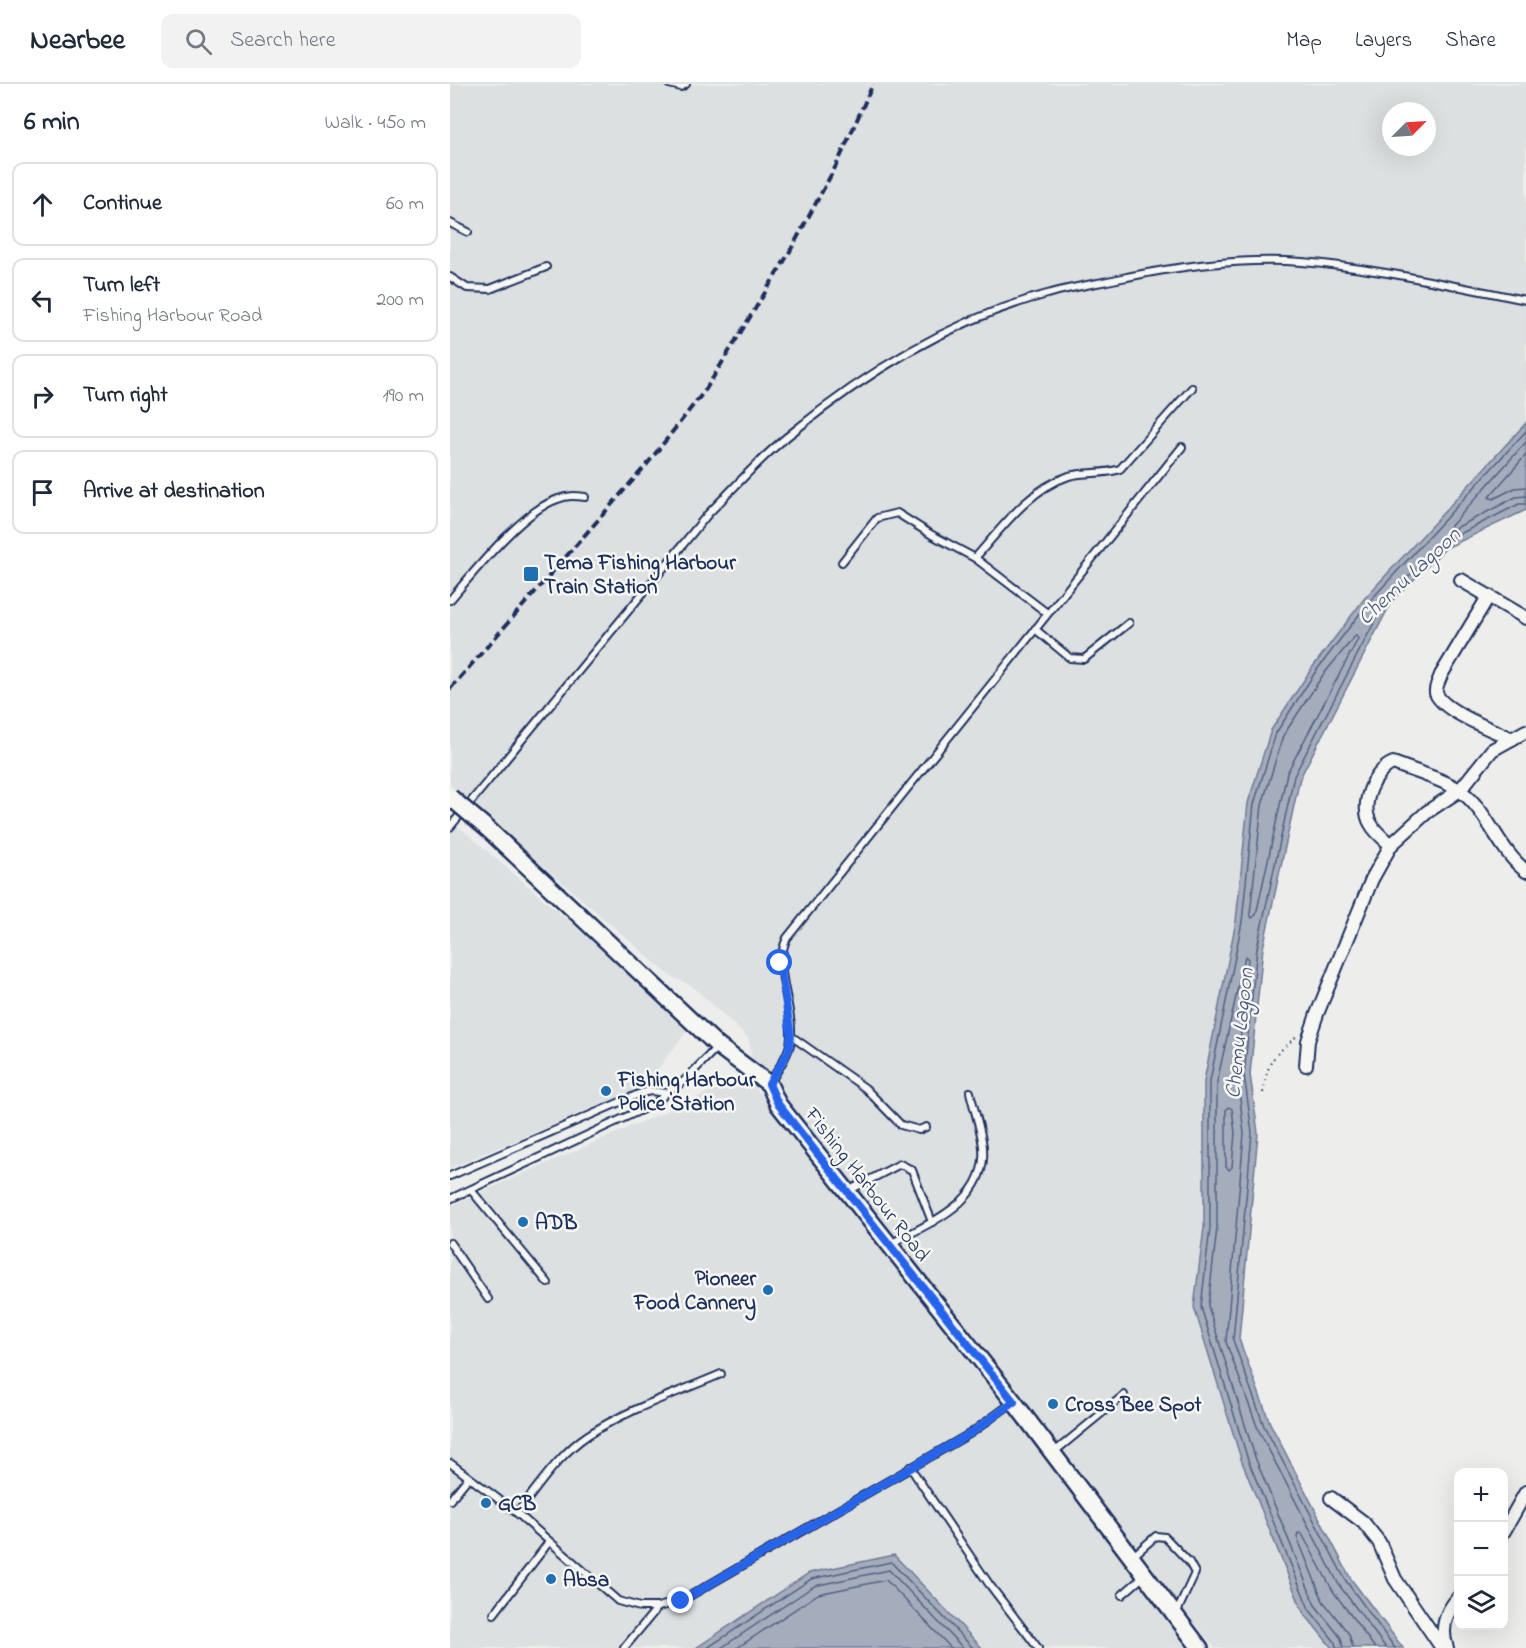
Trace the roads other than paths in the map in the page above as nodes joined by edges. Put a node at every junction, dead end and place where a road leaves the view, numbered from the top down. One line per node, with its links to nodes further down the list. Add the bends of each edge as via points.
1 (669, 84): 2 (lane)
2 (686, 84)
3 (450, 223): 4 (lane)
4 (468, 232)
5 (546, 267): 6 (lane, via 490,289 467,288)
6 (450, 277)
7 (1526, 300): 24 (lane, via 1311,263 1229,264 1165,270 1051,293 1000,309 943,336 886,366 838,398 754,467 708,514)
8 (1192, 388): 11 (lane, via 1120,469 1071,476 1053,483 1027,501)
9 (1182, 447): 16 (lane)
10 (585, 497): 15 (lane, via 557,499 532,513)
11 (975, 558): 12 (lane, via 897,513 877,518); 16 (lane)
12 (842, 562)
13 (1461, 580): 14 (street)
14 (1488, 597): 17 (street); 21 (street, via 1441,675 1437,695 1448,707)
15 (450, 600)
16 (1047, 612): 19 (lane)
17 (1526, 618)
18 (1129, 623): 19 (lane, via 1084,658 1077,659 1070,658)
19 (1035, 629): 27 (lane, via 787,938 780,963)
20 (1526, 731): 21 (street)
21 (1512, 739): 22 (street, via 1492,750)
22 (1460, 790): 25 (street, via 1427,812); 25 (street, via 1393,763 1384,767 1376,776 1366,812 1371,825); 26 (street)
23 (450, 797): 28 (street, Fishing Harbour Road, bridge)
24 (450, 827)
25 (1390, 845): 29 (street, via 1372,879 1317,1014 1308,1041)
26 (1526, 871)
27 (791, 1036): 30 (lane, via 788,1052); 33 (lane, via 866,1088 901,1125 919,1130)
28 (718, 1046): 30 (street, Fishing Harbour Road); 32 (lane, via 684,1081)
29 (1306, 1065)
30 (769, 1084): 36 (street, Fishing Harbour Road, via 778,1104)
31 (970, 1092): 38 (lane, via 983,1148 982,1165 974,1188 964,1200)
32 (666, 1093): 34 (lane, via 641,1094); 35 (lane, via 642,1112)
33 (926, 1127)
34 (450, 1176)
35 (471, 1190): 37 (lane); 41 (lane)
36 (847, 1192): 38 (lane, via 900,1164 912,1170); 40 (street, Fishing Harbour Road)
37 (450, 1199)
38 (932, 1222): 40 (lane)
39 (450, 1243): 42 (lane)
40 (889, 1245): 45 (street, Fishing Harbour Road)
41 (548, 1282)
42 (488, 1299)
43 (721, 1374): 53 (lane, via 587,1436 565,1455)
44 (1124, 1395): 46 (lane)
45 (1014, 1402): 46 (street, Fishing Harbour Road); 48 (lane, via 971,1433)
46 (1053, 1453): 56 (street, Fishing Harbour Road)
47 (450, 1463): 49 (lane)
48 (910, 1467): 60 (lane, via 681,1601); 64 (lane, via 989,1584)
49 (468, 1478): 52 (lane); 53 (lane)
50 (1526, 1492): 54 (street)
51 (1331, 1498): 66 (street, via 1363,1522 1379,1542 1395,1579)
52 (450, 1500)
53 (517, 1513): 55 (lane)
54 (1508, 1523)
55 (549, 1542): 60 (lane, via 618,1601 640,1608); 61 (lane)
56 (1131, 1558): 57 (street, Fishing Harbour Road); 62 (lane, via 1156,1536 1165,1537 1189,1562 1195,1573)
57 (1145, 1575): 58 (lane); 62 (street, Fishing Harbour Road)
58 (1122, 1594)
59 (1454, 1606): 66 (street, via 1443,1627)
60 (658, 1607): 63 (lane)
61 (494, 1614)
62 (1176, 1615): 65 (street, Fishing Harbour Road)
63 (624, 1648)
64 (1038, 1648)
65 (1200, 1648)
66 (1444, 1648)

